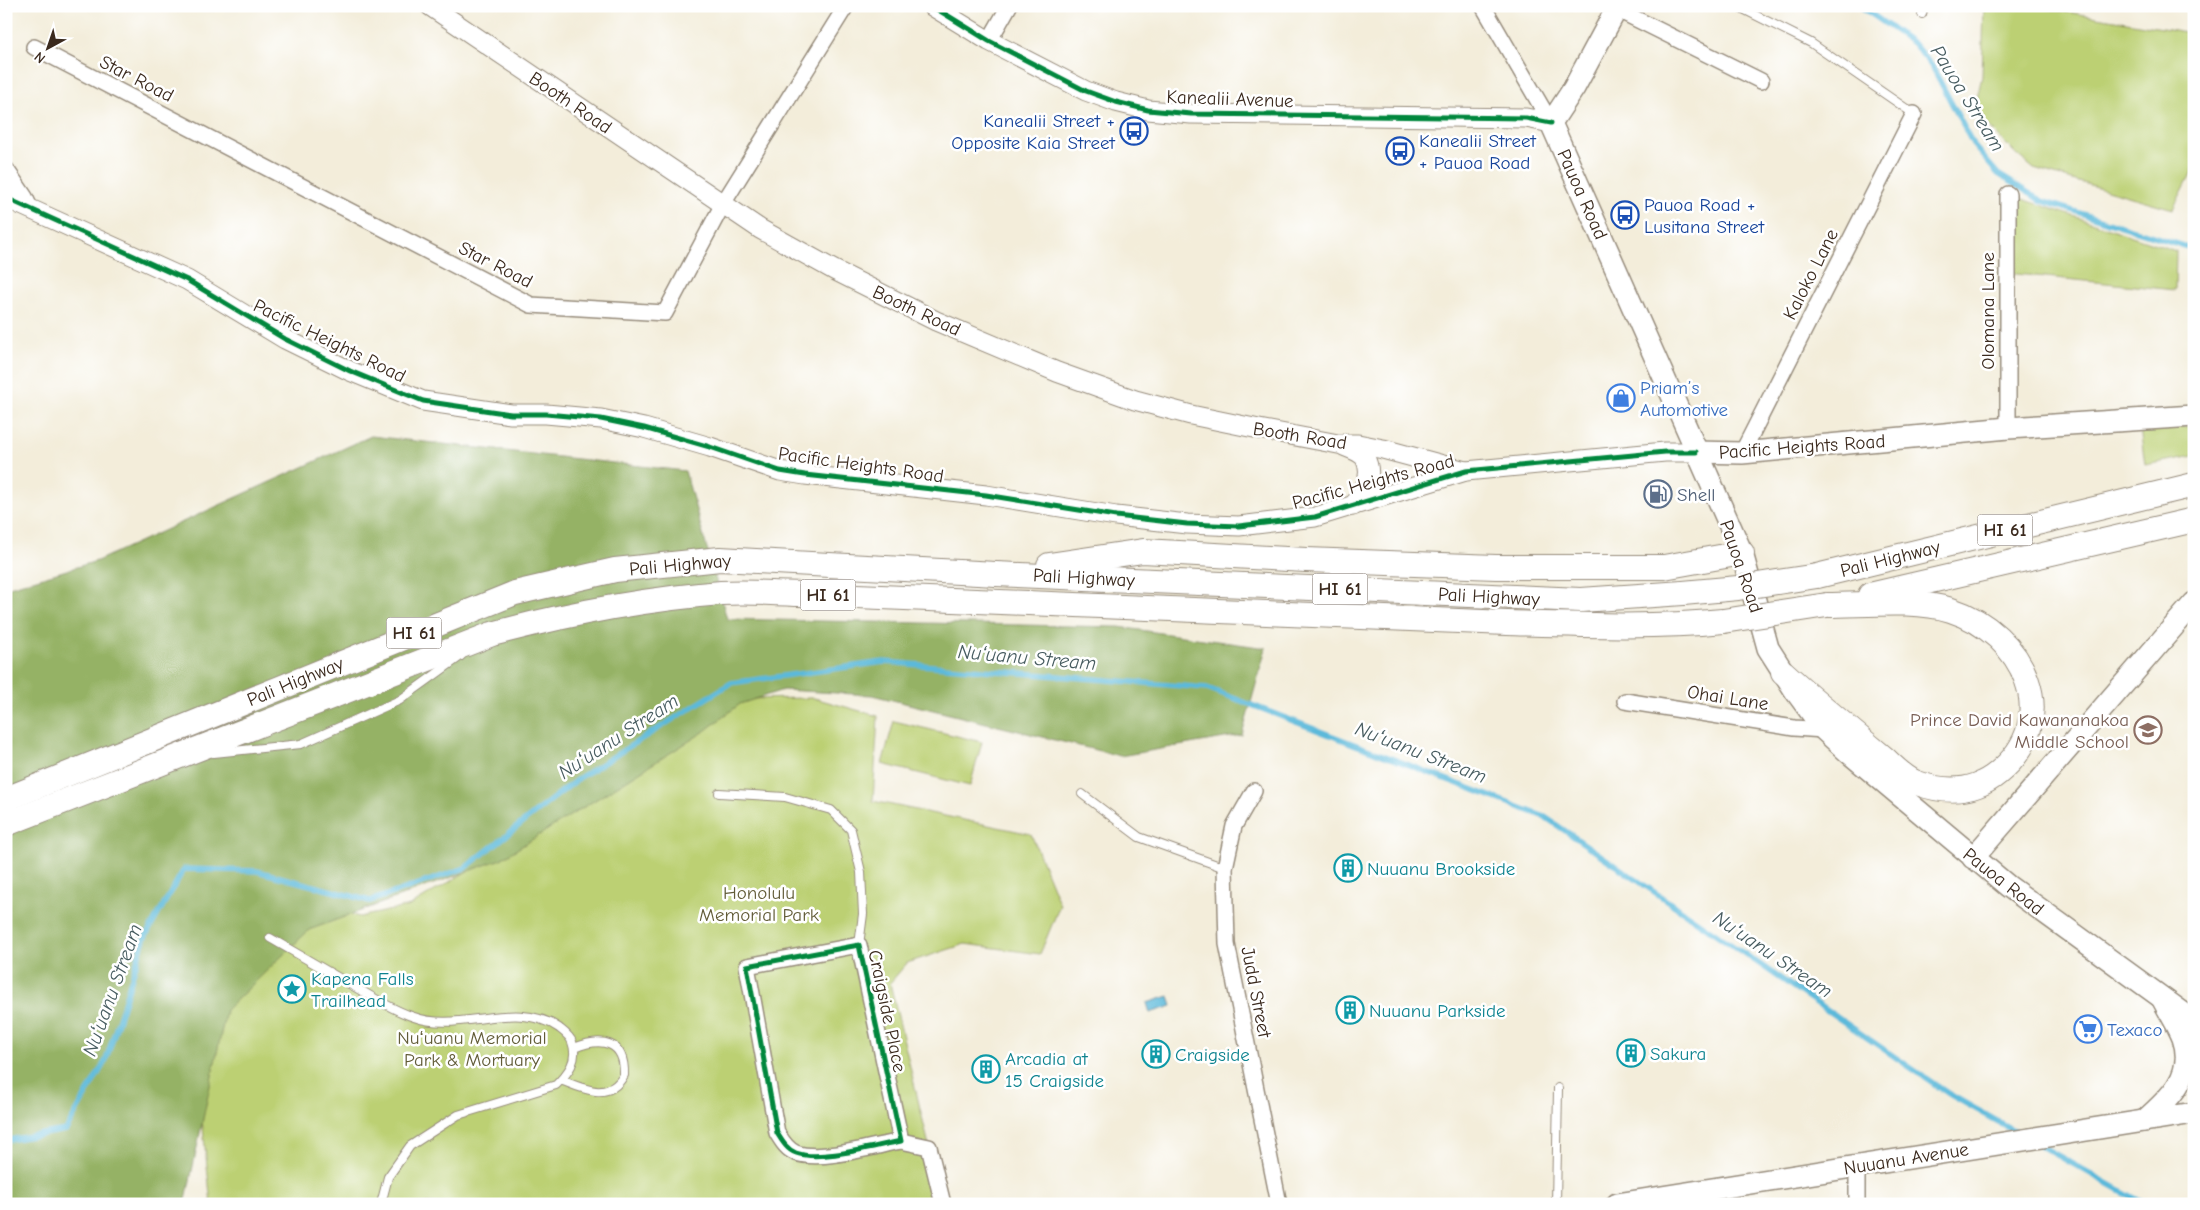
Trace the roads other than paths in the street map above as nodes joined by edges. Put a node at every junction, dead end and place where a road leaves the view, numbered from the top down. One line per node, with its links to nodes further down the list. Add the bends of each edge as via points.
1 (430, 6): 16 (street, Booth Road)
2 (846, 6): 16 (street, Star Road)
3 (932, 6): 8 (street, Kanealii Avenue)
4 (1009, 6): 8 (street)
5 (1483, 6): 12 (street, Pauoa Road)
6 (1737, 6): 11 (lane, via 1811,43)
7 (1617, 8): 10 (street); 12 (main road, via 1574,88)
8 (989, 41): 12 (street, Kanealii Avenue, via 1086,91 1148,110 1191,114 1526,118)
9 (34, 47): 16 (street, Star Road, via 531,305 665,313)
10 (1761, 81)
11 (1914, 114): 22 (street, Kaloko Lane)
12 (1551, 123): 21 (main road, Pauoa Road)
13 (6, 169): 17 (street)
14 (2008, 194): 19 (street, Olomana Lane)
15 (6, 198): 17 (street, Pacific Heights Road)
16 (722, 205): 20 (street, Booth Road, via 834,270 936,321 1057,372 1191,415)
17 (31, 210): 25 (street, Pacific Heights Road, via 187,280 285,340 423,401 511,414 601,419 710,447 780,471 986,495 1116,516 1240,526 1315,517)
18 (2194, 416): 19 (main road, Pacific Heights Road)
19 (2008, 428): 22 (main road, Pacific Heights Road)
20 (1338, 444): 23 (street, Booth Road, via 1383,449); 25 (street, via 1365,458 1367,483)
21 (1696, 452): 22 (main road, Pacific Heights Road); 23 (street, Pacific Heights Road, via 1665,452); 27 (main road, Pauoa Road)
22 (1742, 453)
23 (1466, 471): 25 (street, Pacific Heights Road)
24 (2194, 485): 28 (highway, Pali Highway / HI 61, bridge, via 1817,576 1683,593 1581,600)
25 (1353, 506)
26 (2194, 520): 30 (highway, Pali Highway / HI 61)
27 (1742, 553): 28 (highway, via 1664,567 1496,567 1143,551); 32 (main road, Pauoa Road, via 1768,648)
28 (996, 574): 39 (highway, Pali Highway / HI 61, via 720,558 606,572 515,593)
29 (2194, 603): 41 (main road)
30 (1827, 605): 31 (highway, Pali Highway / HI 61, bridge, via 1752,618 1689,624 1507,623 723,593 626,604); 32 (highway, via 1902,604 1949,610 1964,615 1991,632 2020,665 2031,698 2031,726 2018,754 1992,778 1958,791 1914,782)
31 (492, 634): 35 (highway, Pali Highway / HI 61); 35 (lane, via 400,700 301,744)
32 (1783, 672): 34 (main road, Pauoa Road)
33 (1624, 701): 34 (street, Ohai Lane)
34 (1824, 730): 41 (main road, Pauoa Road)
35 (177, 757): 40 (highway, Pali Highway / HI 61)
36 (1254, 791): 42 (street, Judd Street, via 1234,826)
37 (719, 793): 44 (lane, via 785,797 831,810 851,830 860,872 863,914)
38 (1082, 794): 42 (lane, via 1139,837)
39 (6, 798)
40 (6, 824)
41 (1973, 858): 45 (main road, Pauoa Road)
42 (1225, 868): 57 (street, Judd Street, via 1227,944)
43 (270, 938): 48 (lane, via 392,1008 416,1018 442,1022 490,1016 526,1017 549,1022 571,1039)
44 (859, 944): 53 (street, Craigside Place); 53 (street, Craigside Place, via 747,966 777,1133 794,1153 809,1156)
45 (2162, 999): 46 (main road); 47 (main road); 52 (main road, via 2183,1038 2186,1059 2180,1083 2167,1101)
46 (2194, 1021)
47 (2194, 1040)
48 (574, 1048): 49 (lane, via 574,1061); 49 (lane, via 590,1041 603,1041 618,1051 624,1075 613,1089 603,1092)
49 (560, 1080): 55 (lane, via 556,1085 458,1115 410,1146 388,1177)
50 (1558, 1088): 58 (lane)
51 (2194, 1113): 52 (main road, Nuuanu Avenue)
52 (2142, 1122): 54 (main road, Nuuanu Avenue)
53 (901, 1141): 56 (street, Craigside Place, via 929,1147)
54 (1857, 1166): 59 (main road, Nuuanu Avenue); 60 (street)
55 (382, 1204)
56 (943, 1204)
57 (1279, 1204)
58 (1556, 1204)
59 (1618, 1204)
60 (1857, 1204)

